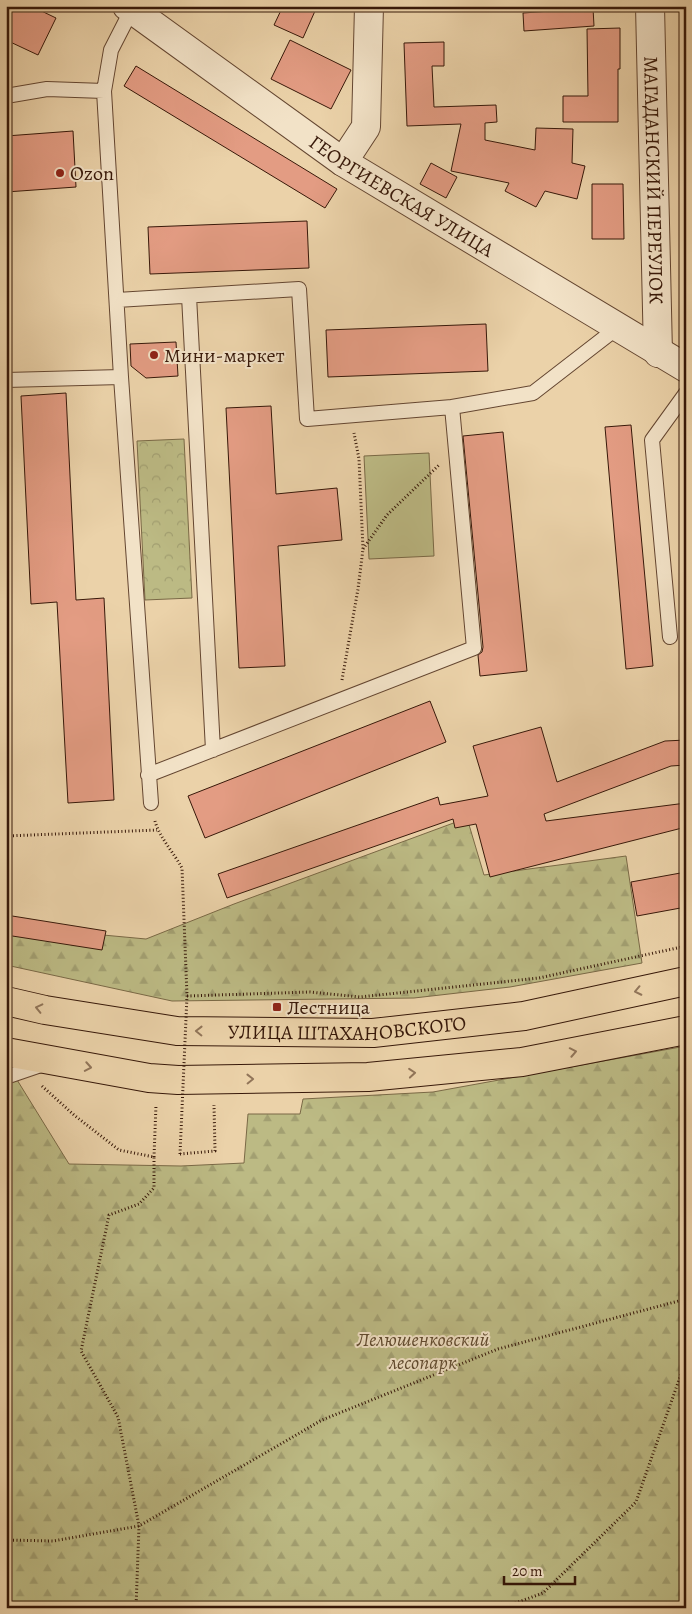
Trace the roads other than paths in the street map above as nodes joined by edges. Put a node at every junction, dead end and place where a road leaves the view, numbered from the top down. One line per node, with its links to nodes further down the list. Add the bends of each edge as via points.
1 (369, 6): 6 (street, via 366,127)
2 (650, 6): 10 (street, МАГАДАНСКИЙ ПЕРЕУЛОК)
3 (130, 8): 4 (lane, via 111,50); 6 (street, ГЕОРГИЕВСКАЯ УЛИЦА)
4 (104, 91): 5 (lane, via 47,89); 8 (lane)
5 (6, 96)
6 (343, 162): 9 (street, ГЕОРГИЕВСКАЯ УЛИЦА)
7 (189, 296): 8 (lane); 15 (lane, via 299,289 307,419); 17 (lane)
8 (117, 300): 12 (lane)
9 (617, 328): 10 (street, ГЕОРГИЕВСКАЯ УЛИЦА); 15 (lane, via 533,392)
10 (658, 353): 11 (street, ГЕОРГИЕВСКАЯ УЛИЦА)
11 (686, 368)
12 (121, 377): 13 (lane); 18 (lane)
13 (6, 380)
14 (686, 393): 16 (lane, via 652,440)
15 (452, 407): 17 (lane, via 474,648)
16 (670, 637)
17 (212, 750): 18 (lane)
18 (148, 775): 19 (lane)
19 (151, 803)
20 (686, 981): 21 (main road, УЛИЦА ШТАХАНОВСКОГО, one-way to 21, via 524,1016 373,1033 177,1031)
21 (6, 1001)
22 (686, 1030): 24 (main road, one-way to 22, via 178,1080 368,1077 522,1062)
23 (6, 1052): 24 (main road)
24 (45, 1071): 25 (lane)
25 (6, 1076)

